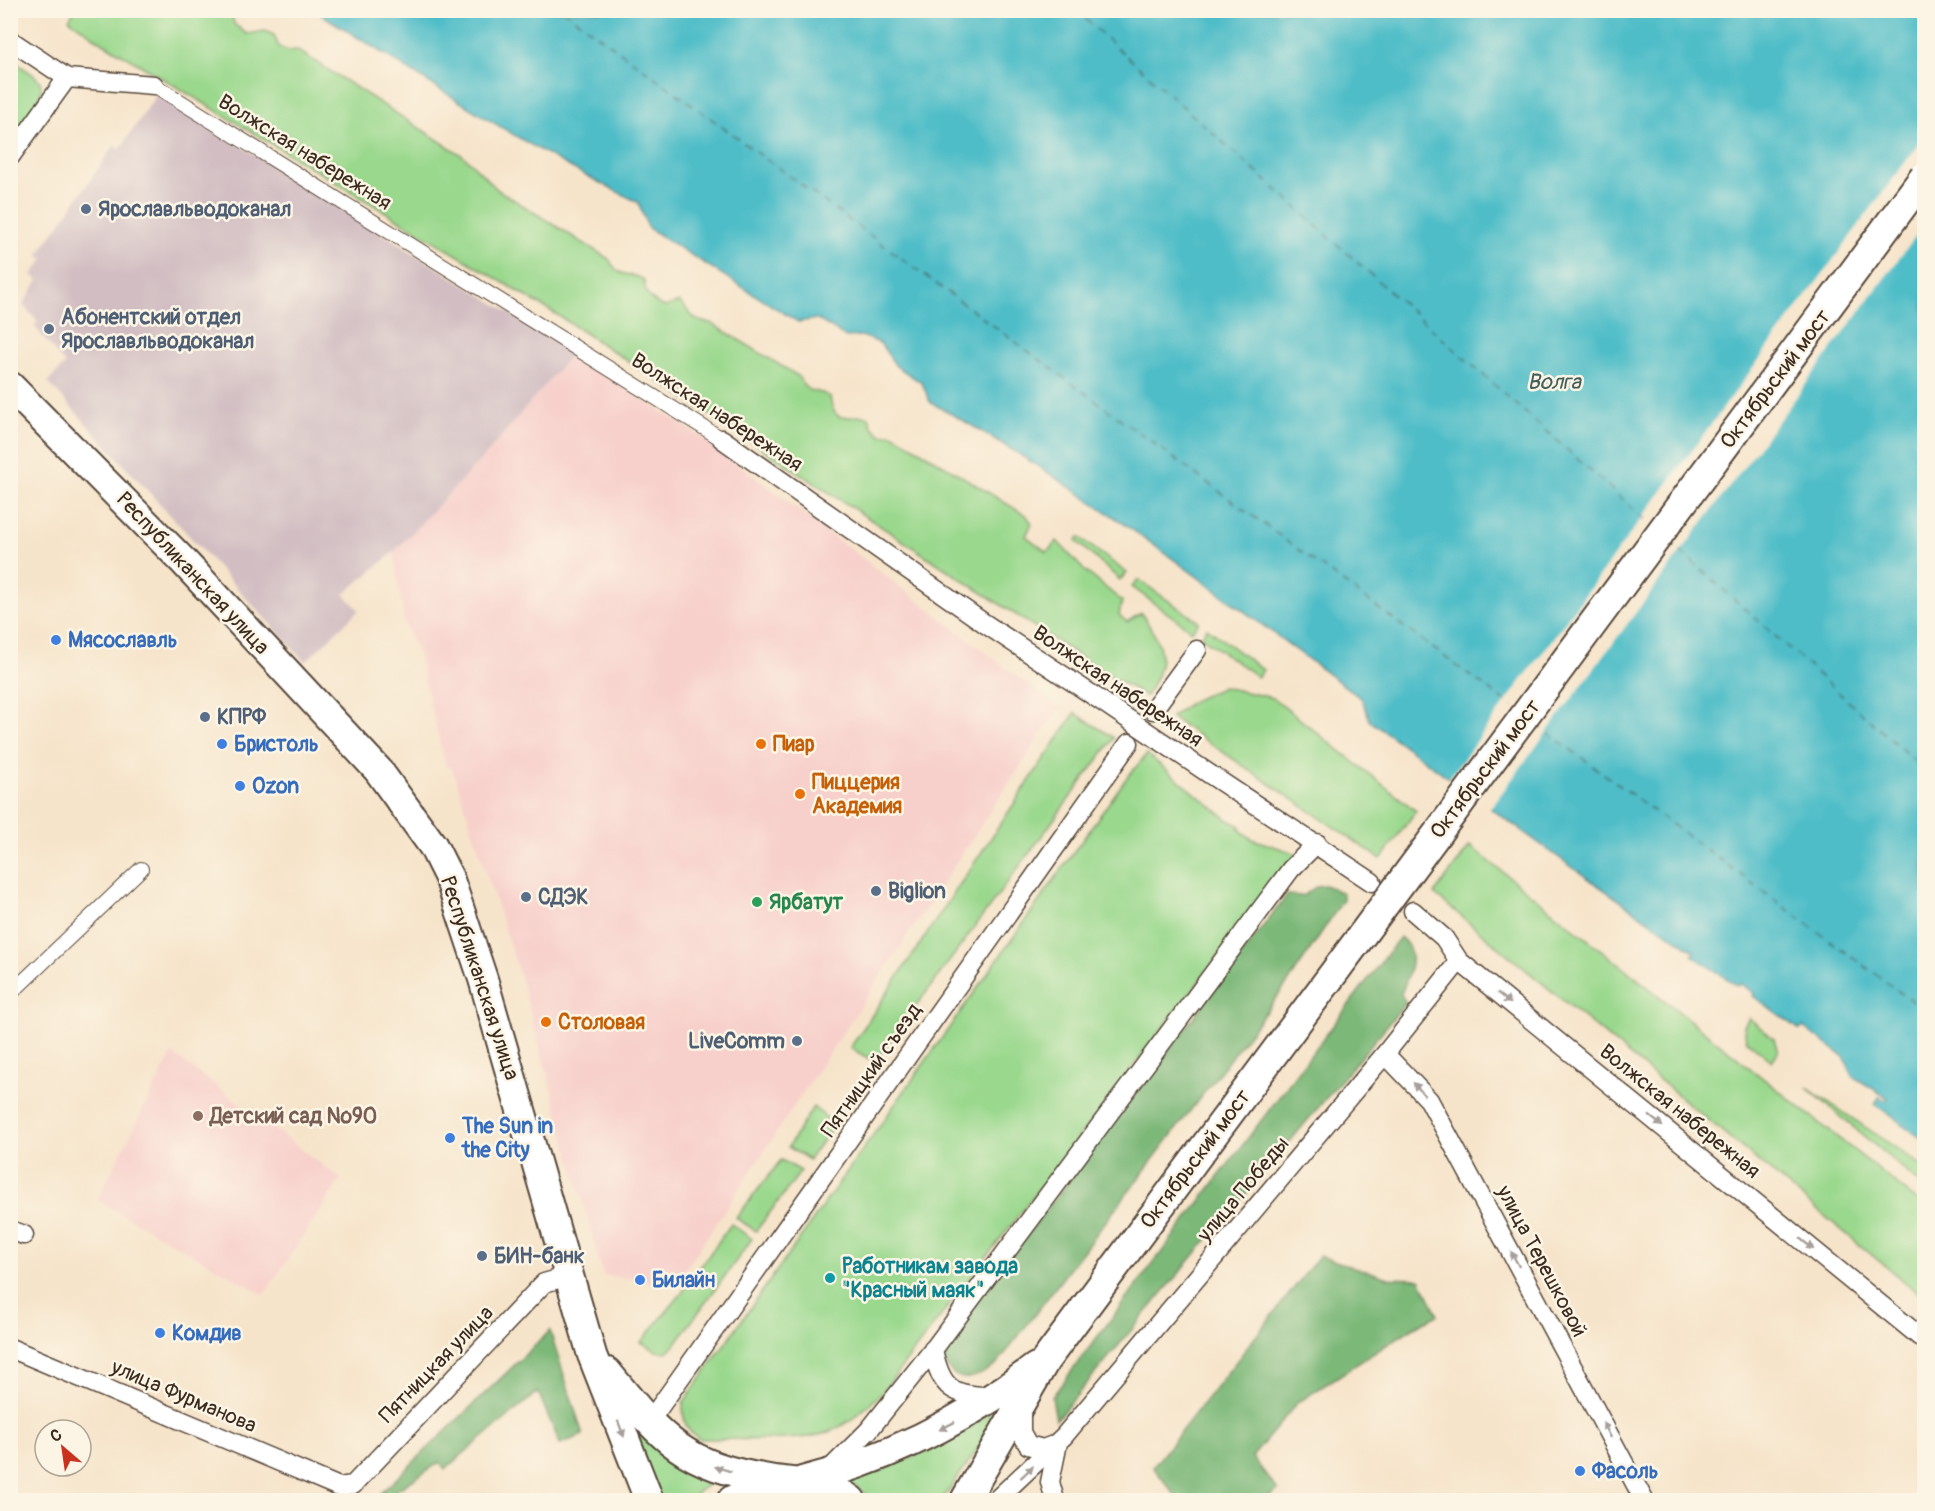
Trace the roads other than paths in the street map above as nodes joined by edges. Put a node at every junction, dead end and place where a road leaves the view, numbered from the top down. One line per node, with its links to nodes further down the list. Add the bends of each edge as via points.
1 (11, 40): 2 (street, Волжская набережная)
2 (67, 78): 3 (street, Волжская набережная); 4 (street)
3 (154, 85): 7 (street, Волжская набережная)
4 (10, 157)
5 (1924, 177): 23 (main road, Октябрьский мост, bridge, via 1045,1361)
6 (10, 387): 18 (main road, Республиканская улица, via 184,562 370,762 434,846 464,917)
7 (722, 439): 11 (street, Волжская набережная, bridge, via 984,623)
8 (1197, 650): 9 (street)
9 (1153, 710)
10 (1129, 743): 24 (street, Пятницкий съезд)
11 (1317, 843): 13 (street, Волжская набережная); 21 (street, via 1292,869)
12 (141, 869): 16 (street)
13 (1372, 882)
14 (1413, 911): 15 (street, Волжская набережная, via 1444,938)
15 (1459, 960): 17 (street, улица Победы); 19 (street, Волжская набережная, one-way to 19)
16 (10, 994)
17 (1385, 1054): 25 (street, улица Победы); 34 (street, улица Терешковой, one-way to 17, via 1429,1100)
18 (569, 1276): 22 (main road, Республиканская улица); 27 (street, Пятницкая улица, via 544,1283 352,1485)
19 (1924, 1340)
20 (10, 1348): 27 (street, улица Фурманова)
21 (933, 1349): 23 (street, via 947,1387 965,1396); 26 (street, via 869,1430)
22 (592, 1355): 24 (main road); 28 (main road, Республиканская улица, one-way to 28)
23 (1010, 1398): 25 (street, via 1028,1445 1043,1449); 26 (main road, Октябрьский мост, one-way to 26, via 917,1440); 31 (main road)
24 (649, 1422): 26 (main road, one-way to 24, via 731,1472 697,1461)
25 (1058, 1443): 32 (street, улица Победы, one-way to 25); 33 (street, via 1050,1482)
26 (801, 1479): 29 (main road, Октябрьский мост, via 756,1487); 30 (main road)
27 (339, 1487)
28 (649, 1500)
29 (732, 1500)
30 (851, 1500)
31 (966, 1500)
32 (996, 1500)
33 (1055, 1500)
34 (1644, 1500)

